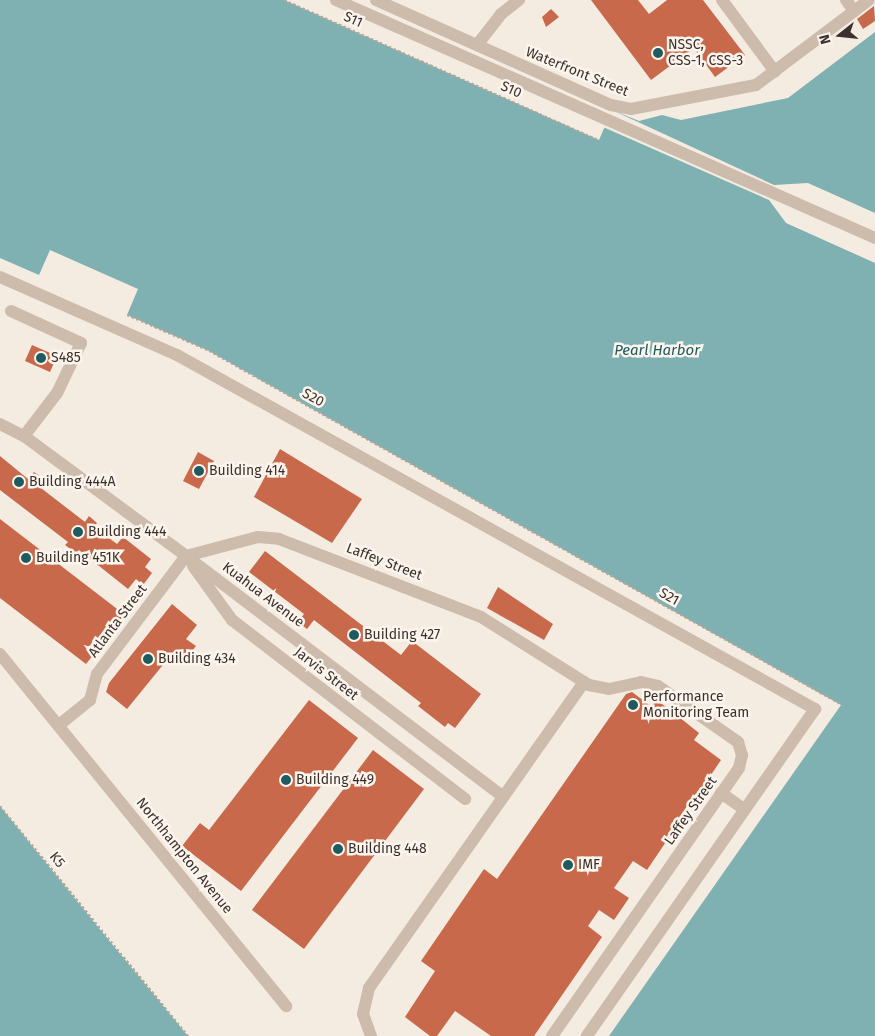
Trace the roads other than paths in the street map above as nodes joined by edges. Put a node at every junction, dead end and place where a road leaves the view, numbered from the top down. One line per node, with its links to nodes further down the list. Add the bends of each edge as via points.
1 (336, 0): 10 (street)
2 (376, 0): 8 (street, Waterfront Street)
3 (519, 0): 8 (street, via 501,14)
4 (722, 0): 9 (street)
5 (846, 0): 7 (street)
6 (869, 0): 7 (street, Waterfront Street)
7 (854, 12): 9 (street, Waterfront Street)
8 (477, 45): 9 (street, Waterfront Street, via 624,109 756,85)
9 (776, 72)
10 (875, 238)
11 (0, 277): 22 (street, via 177,355 815,709)
12 (11, 311): 14 (street, via 81,344 57,392)
13 (0, 424): 14 (street, Kuahua Avenue)
14 (24, 436): 15 (street, Kuahua Avenue)
15 (186, 556): 17 (street, Laffey Street, via 258,537 279,538 481,617); 18 (street, Atlanta Street, via 97,674 90,700); 20 (street, Kuahua Avenue); 21 (street, Jarvis Street, via 232,620)
16 (0, 654): 18 (street, Northhampton Avenue)
17 (584, 682): 19 (street, Laffey Street, via 609,689 641,682 658,686 733,738 741,748 742,762); 20 (street)
18 (59, 725): 23 (street, Northhampton Avenue)
19 (721, 793): 22 (street); 25 (street, Laffey Street)
20 (503, 798): 24 (street, via 369,988 363,1014)
21 (465, 799)
22 (745, 810): 26 (street)
23 (286, 1006)
24 (371, 1036)
25 (552, 1036)
26 (587, 1036)

